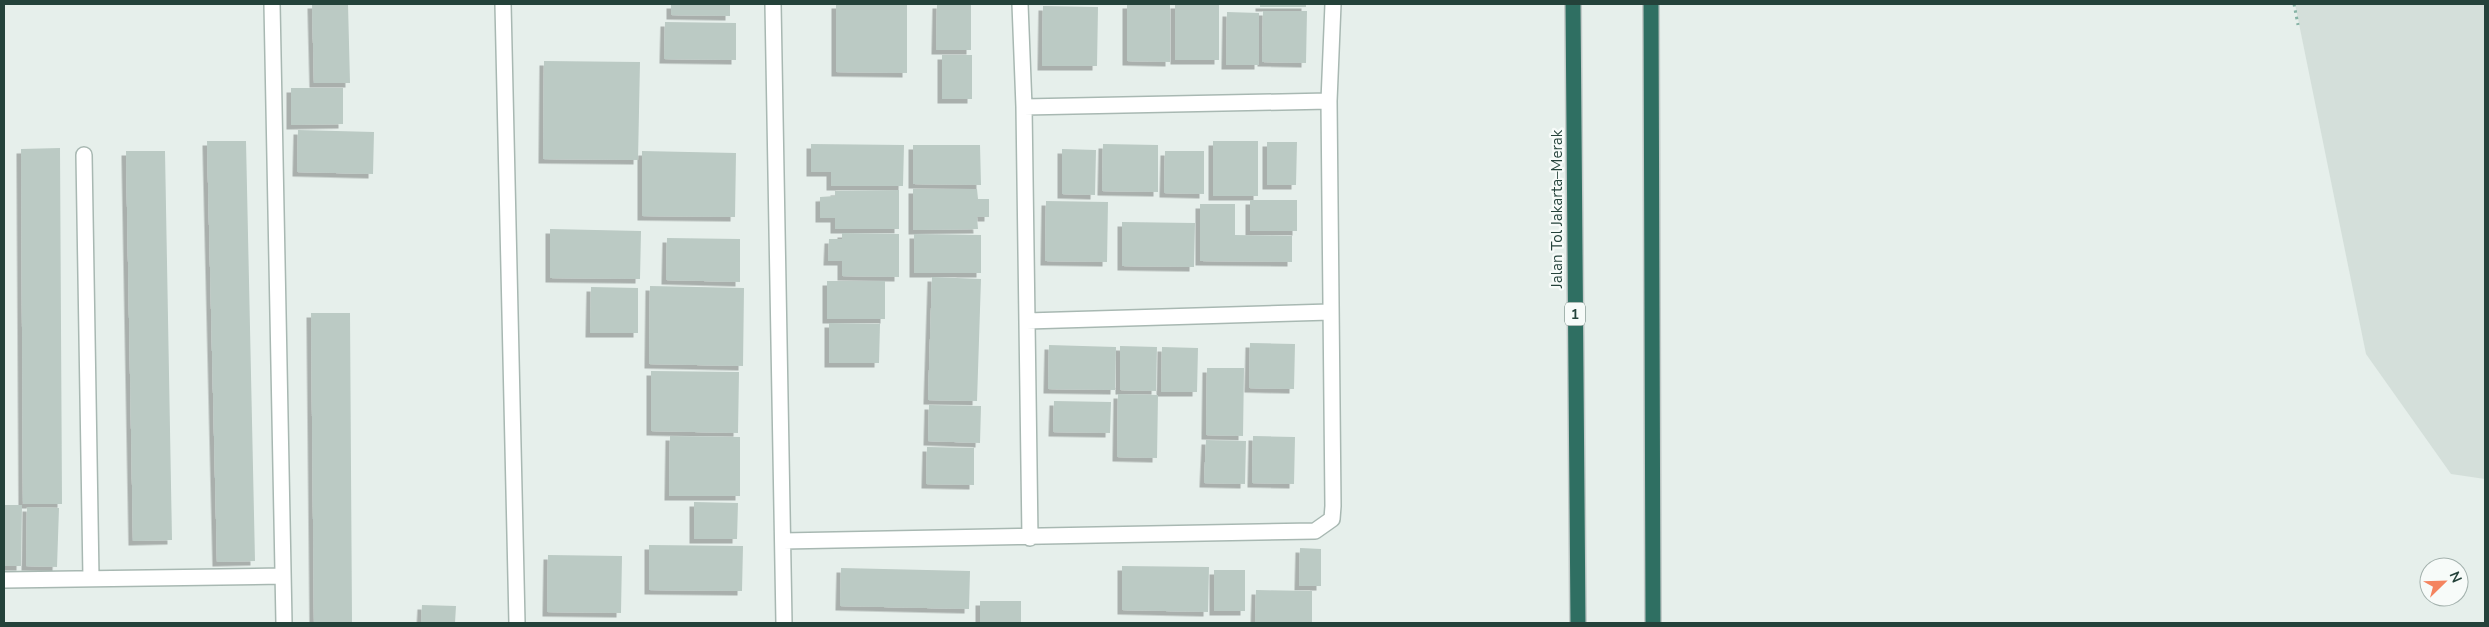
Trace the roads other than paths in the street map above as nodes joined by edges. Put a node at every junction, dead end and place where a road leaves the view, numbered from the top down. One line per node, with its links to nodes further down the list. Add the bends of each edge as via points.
1 (272, 4): 15 (street)
2 (503, 4): 19 (street)
3 (773, 4): 14 (street)
4 (1020, 4): 9 (street)
5 (1333, 4): 8 (street)
6 (1573, 4): 21 (highway, Jalan Tol Jakarta–Merak / 1)
7 (1651, 4): 22 (highway)
8 (1329, 101): 9 (street); 11 (street)
9 (1024, 107): 12 (street)
10 (84, 155): 16 (street)
11 (1330, 312): 12 (street); 13 (street, via 1334,506 1332,519 1324,526 1315,531)
12 (1027, 321): 13 (street)
13 (1030, 538): 14 (street)
14 (783, 541): 20 (street)
15 (284, 576): 16 (street); 18 (street)
16 (91, 578): 17 (street)
17 (4, 580)
18 (284, 623)
19 (517, 623)
20 (784, 623)
21 (1578, 623)
22 (1653, 623)

